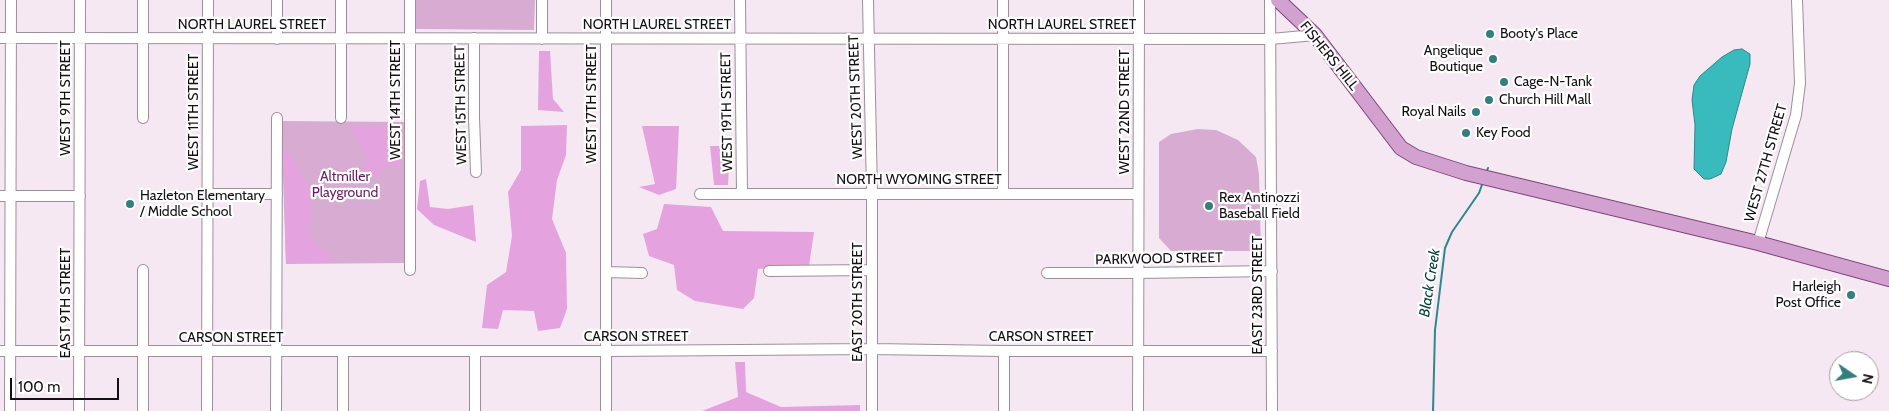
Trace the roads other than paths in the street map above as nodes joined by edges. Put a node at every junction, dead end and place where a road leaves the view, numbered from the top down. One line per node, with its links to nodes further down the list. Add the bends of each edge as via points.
1 (11, 0): 18 (street)
2 (80, 0): 19 (street, WEST 9TH STREET)
3 (143, 0): 20 (street)
4 (208, 0): 21 (street, WEST 11TH STREET)
5 (277, 0): 22 (street)
6 (341, 0): 23 (street)
7 (410, 0): 24 (street, WEST 14TH STREET)
8 (542, 0): 26 (street)
9 (606, 0): 27 (street, WEST 17TH STREET)
10 (740, 0): 28 (street, WEST 19TH STREET)
11 (868, 0): 29 (street, WEST 20TH STREET)
12 (1003, 0): 30 (street)
13 (1139, 0): 31 (street, WEST 22ND STREET)
14 (1270, 0): 32 (street, EAST 23RD STREET)
15 (1278, 0): 17 (main road, FISHERS HILL)
16 (1797, 0): 46 (street, WEST 27TH STREET, via 1800,83 1796,115)
17 (1315, 35): 32 (street, NORTH LAUREL STREET); 46 (main road, FISHERS HILL, via 1401,148 1416,157 1466,173)
18 (5, 38): 19 (street, NORTH LAUREL STREET); 44 (street)
19 (80, 38): 20 (street, NORTH LAUREL STREET); 45 (street, WEST 9TH STREET)
20 (143, 38): 21 (street, NORTH LAUREL STREET); 33 (street)
21 (208, 38): 22 (street, NORTH LAUREL STREET); 38 (street, WEST 11TH STREET)
22 (277, 38): 23 (street, NORTH LAUREL STREET)
23 (341, 38): 24 (street, NORTH LAUREL STREET); 35 (street)
24 (410, 38): 25 (street, NORTH LAUREL STREET); 48 (street, WEST 14TH STREET)
25 (474, 38): 26 (street, NORTH LAUREL STREET); 36 (street, WEST 15TH STREET)
26 (542, 38): 27 (street, NORTH LAUREL STREET)
27 (606, 39): 28 (street, NORTH LAUREL STREET); 52 (street, WEST 17TH STREET)
28 (740, 39): 29 (street, NORTH LAUREL STREET); 41 (street, WEST 19TH STREET)
29 (868, 39): 30 (street, NORTH LAUREL STREET); 37 (street, WEST 20TH STREET)
30 (1003, 39): 31 (street, NORTH LAUREL STREET); 42 (street)
31 (1139, 39): 32 (street, NORTH LAUREL STREET); 43 (street, WEST 22ND STREET)
32 (1271, 39): 51 (street, EAST 23RD STREET)
33 (143, 118)
34 (277, 118): 39 (street)
35 (341, 118)
36 (476, 172)
37 (872, 193): 41 (street, NORTH WYOMING STREET); 42 (street, NORTH WYOMING STREET); 49 (street, EAST 20TH STREET)
38 (208, 194): 39 (street); 61 (street, WEST 11TH STREET)
39 (277, 194): 62 (street)
40 (700, 194): 41 (street, NORTH WYOMING STREET)
41 (742, 194)
42 (1003, 194): 43 (street, NORTH WYOMING STREET)
43 (1138, 194): 55 (street, WEST 22ND STREET)
44 (5, 196): 45 (street); 58 (street)
45 (80, 196): 59 (street, EAST 9TH STREET)
46 (1758, 243): 56 (main road, FISHERS HILL)
47 (143, 270): 60 (street)
48 (410, 270)
49 (872, 270): 50 (street); 57 (street, EAST 20TH STREET)
50 (769, 271)
51 (1272, 271): 55 (street, PARKWOOD STREET); 68 (street, EAST 23RD STREET)
52 (606, 272): 53 (street); 65 (street, WEST 17TH STREET)
53 (642, 272)
54 (1047, 273): 55 (street, PARKWOOD STREET)
55 (1138, 273): 67 (street, WEST 22ND STREET)
56 (1889, 278)
57 (872, 349): 65 (street, CARSON STREET); 66 (street, CARSON STREET); 77 (street, EAST 20TH STREET)
58 (5, 351): 59 (street, CARSON STREET); 69 (street)
59 (79, 351): 60 (street, CARSON STREET); 70 (street, EAST 9TH STREET)
60 (143, 351): 61 (street, CARSON STREET); 71 (street)
61 (207, 351): 62 (street, CARSON STREET); 72 (street, WEST 11TH STREET)
62 (276, 351): 63 (street, CARSON STREET); 73 (street)
63 (343, 351): 64 (street, CARSON STREET); 74 (street)
64 (475, 351): 65 (street, CARSON STREET); 75 (street)
65 (606, 351): 76 (street, WEST 17TH STREET)
66 (1004, 352): 67 (street, CARSON STREET); 78 (street)
67 (1138, 352): 68 (street, CARSON STREET); 79 (street, WEST 22ND STREET)
68 (1272, 352): 80 (street, EAST 23RD STREET)
69 (10, 411)
70 (79, 411)
71 (143, 411)
72 (207, 411)
73 (276, 411)
74 (343, 411)
75 (475, 411)
76 (606, 411)
77 (872, 411)
78 (1004, 411)
79 (1138, 411)
80 (1272, 411)

